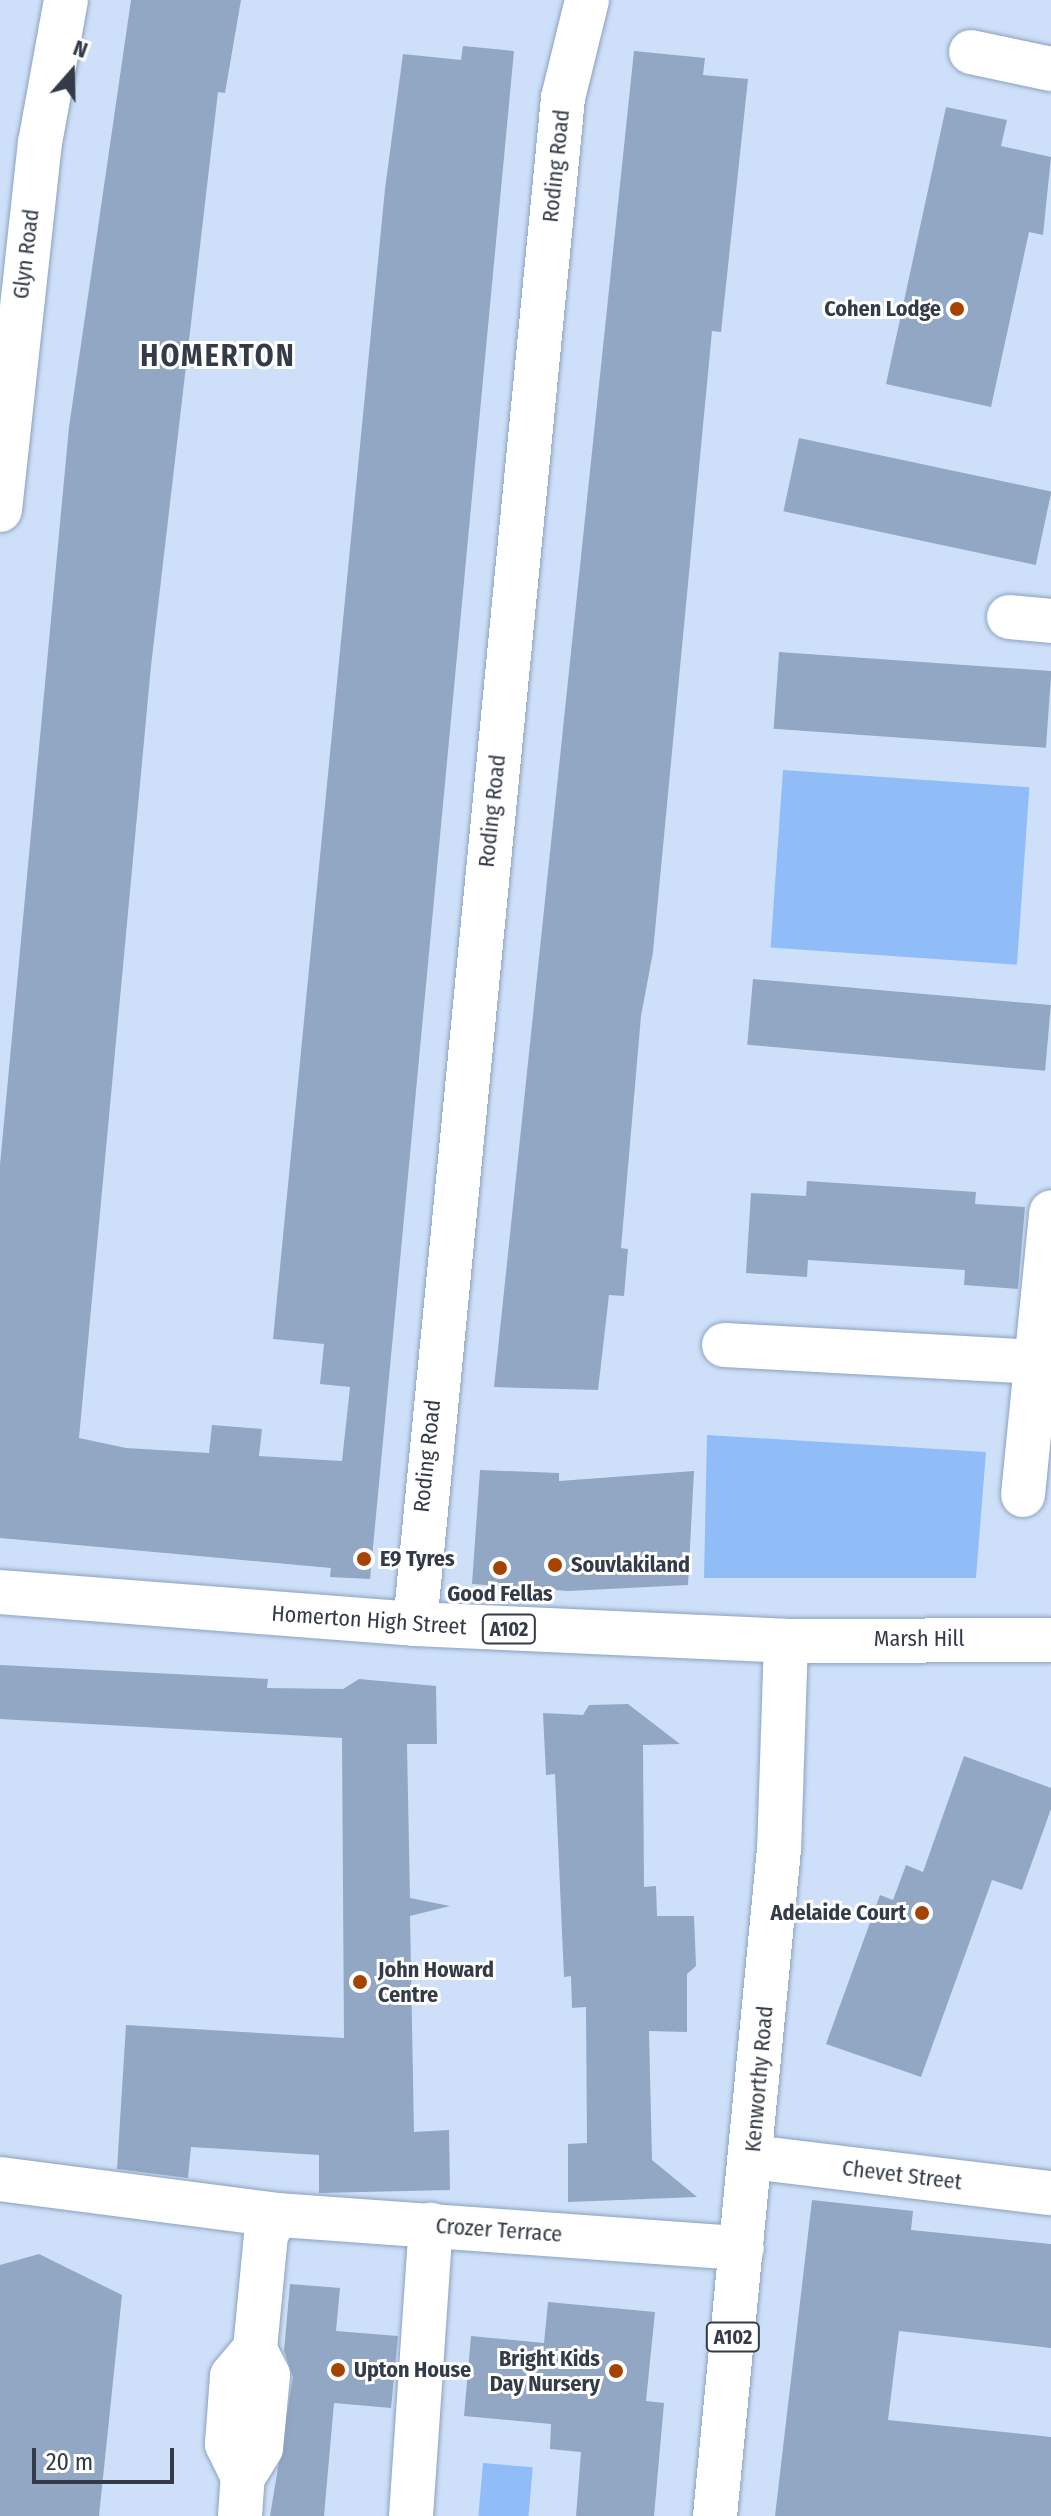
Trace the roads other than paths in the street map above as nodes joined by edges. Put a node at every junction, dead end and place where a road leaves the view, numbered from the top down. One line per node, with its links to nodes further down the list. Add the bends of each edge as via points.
1 (66, 0): 5 (main road, Glyn Road, via 40,143)
2 (587, 0): 11 (main road, Roding Road, via 563,98)
3 (971, 52): 4 (main road)
4 (1051, 69)
5 (0, 510)
6 (1051, 1212): 8 (main road)
7 (724, 1345): 8 (main road)
8 (1034, 1362): 9 (main road)
9 (1023, 1495)
10 (0, 1592): 11 (main road, Homerton High Street / A102)
11 (415, 1624): 13 (main road, Homerton High Street / A102)
12 (1051, 1640): 13 (main road, Marsh Hill)
13 (786, 1641): 14 (main road, Kenworthy Road / A102, via 779,1849)
14 (752, 2157): 16 (main road, Chevet Street); 19 (main road, Kenworthy Road / A102)
15 (0, 2179): 17 (main road, Crozer Terrace)
16 (1051, 2193)
17 (272, 2225): 18 (main road, Crozer Terrace); 20 (main road, via 255,2349 232,2376 227,2444)
18 (431, 2225): 19 (main road, Crozer Terrace); 21 (main road)
19 (742, 2248): 22 (main road, Kenworthy Road / A102)
20 (242, 2497)
21 (411, 2516)
22 (715, 2516)

